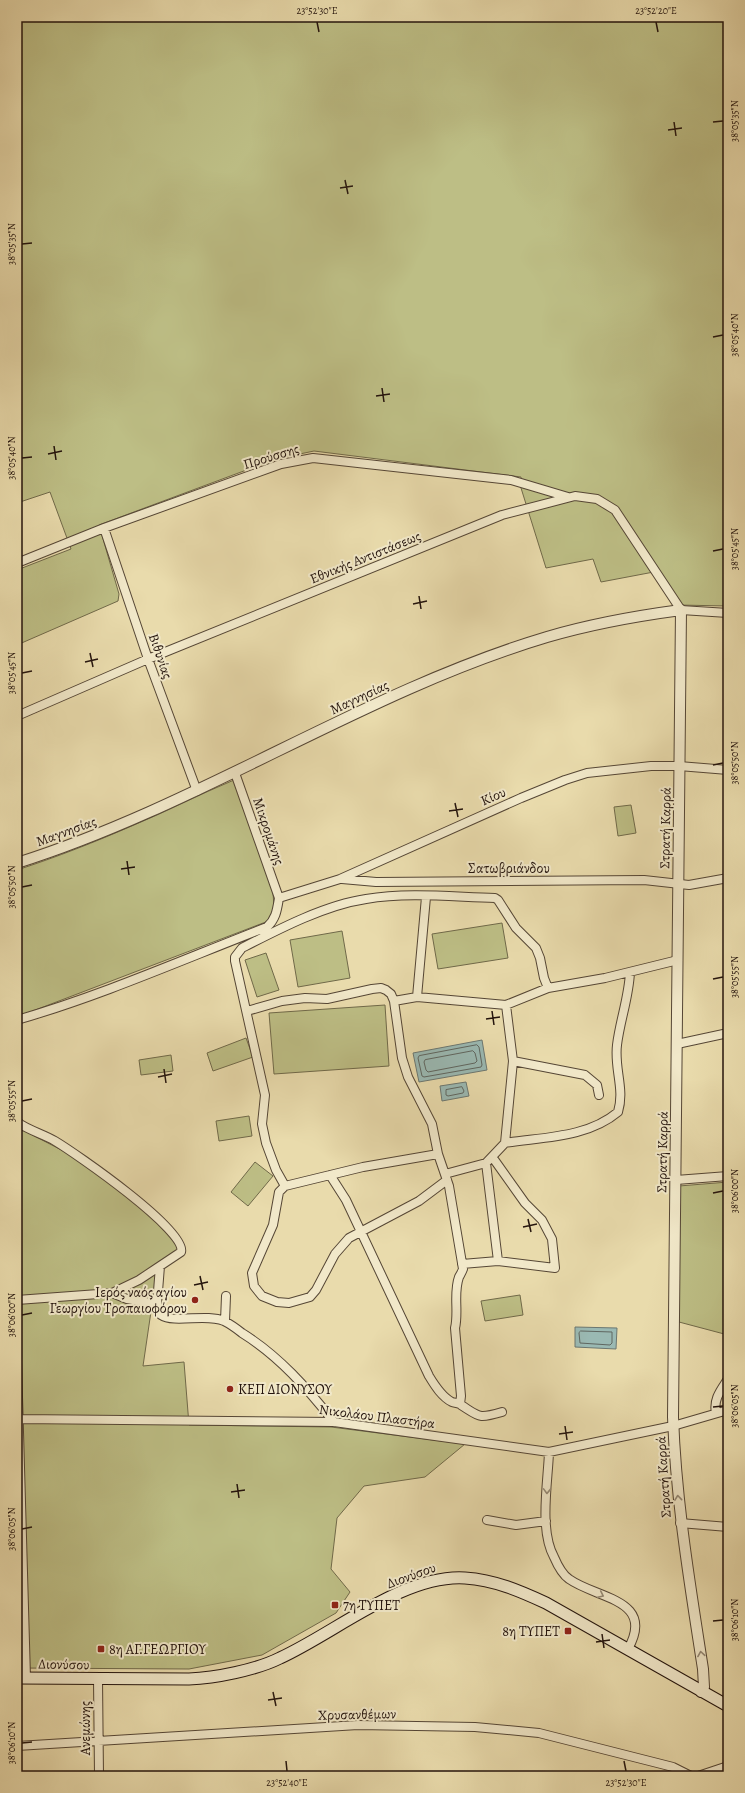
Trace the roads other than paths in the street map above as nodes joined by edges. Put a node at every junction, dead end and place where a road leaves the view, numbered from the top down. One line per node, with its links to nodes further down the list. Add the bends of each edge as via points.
1 (568, 497): 2 (street, Προύσσης, via 517,481 313,458 281,464); 4 (street, Εθνικής Αντιστάσεως, via 597,499 615,510); 6 (street, Εθνικής Αντιστάσεως, via 502,515)
2 (104, 528): 3 (street, Προύσσης); 6 (street, Βιθυνίας)
3 (17, 563)
4 (681, 610): 5 (street, Μαγνησίας); 8 (street, Στρατή Καρρά); 10 (street, Μαγνησίας, via 611,621 508,650 392,697)
5 (728, 613)
6 (148, 660): 7 (street, Εθνικής Αντιστάσεως); 11 (street, Βιθυνίας)
7 (17, 716)
8 (679, 766): 9 (street, Κίου); 14 (street, Κίου, via 607,770 565,780); 15 (street, Στρατή Καρρά)
9 (728, 770)
10 (235, 773): 11 (street, Μαγνησίας); 17 (street, Μικρομάνης)
11 (197, 791): 12 (street, Μαγνησίας, via 98,835)
12 (17, 863)
13 (728, 878): 15 (street, Σατωβριάνδου, via 696,885)
14 (340, 879): 15 (street, Σατωβριάνδου, via 376,882 644,880); 17 (street, Κίου)
15 (678, 884): 18 (street, Στρατή Καρρά)
16 (426, 897): 20 (street, via 498,900 516,928 536,948); 21 (street); 24 (street, via 378,897 333,907 242,948 235,956)
17 (279, 898): 25 (street, via 277,912 267,927 68,1005)
18 (678, 960): 19 (street); 27 (street, Στρατή Καρρά)
19 (630, 972): 20 (street); 31 (street, via 629,991 617,1046 617,1066 622,1092 618,1112 571,1135)
20 (548, 988): 23 (street)
21 (417, 997): 22 (street); 23 (street)
22 (394, 1001): 24 (street, via 391,994 381,988 326,999 282,1000); 32 (street, via 406,1071 432,1124)
23 (506, 1005): 28 (street)
24 (247, 1011): 38 (street, via 265,1095 262,1124 266,1143)
25 (17, 1020)
26 (728, 1033): 27 (street)
27 (677, 1044): 37 (street, Στρατή Καρρά)
28 (513, 1061): 29 (street, via 585,1075 597,1085); 31 (street)
29 (599, 1095)
30 (18, 1126): 42 (street, via 56,1142 98,1169 167,1227 182,1249)
31 (504, 1143): 33 (street)
32 (438, 1154): 34 (street); 36 (street)
33 (490, 1160): 36 (street); 40 (street); 40 (street, via 542,1220 552,1239 554,1268)
34 (330, 1175): 38 (street); 39 (street, via 346,1200)
35 (728, 1176): 37 (street)
36 (446, 1177): 39 (street, via 419,1201); 41 (street)
37 (676, 1180): 56 (street, Στρατή Καρρά)
38 (285, 1186): 39 (street, via 279,1192 273,1225 252,1273 254,1286 262,1296 277,1302 289,1303 310,1297 335,1254)
39 (359, 1231): 50 (street, via 429,1376 441,1394)
40 (498, 1261): 41 (street)
41 (462, 1264): 50 (street, via 455,1328 462,1396)
42 (160, 1266): 43 (street, via 139,1280); 46 (street)
43 (112, 1292): 45 (street); 46 (street, via 127,1299)
44 (226, 1296): 47 (street)
45 (17, 1300)
46 (157, 1304): 47 (street, via 166,1318 208,1317)
47 (225, 1321): 55 (street, via 287,1367)
48 (17, 1362): 54 (street)
49 (728, 1379): 53 (street, via 716,1397)
50 (460, 1404): 52 (street, via 479,1416)
51 (728, 1410): 53 (street, Νικολάου Πλαστήρα)
52 (502, 1412)
53 (716, 1413): 56 (street, Νικολάου Πλαστήρα)
54 (18, 1419): 55 (street, Νικολάου Πλαστήρα); 63 (street)
55 (334, 1422): 57 (street, Νικολάου Πλαστήρα)
56 (673, 1426): 57 (street, Νικολάου Πλαστήρα); 60 (street, Στρατή Καρρά, one-way to 56)
57 (549, 1452): 59 (street, one-way to 59)
58 (487, 1520): 59 (street, via 516,1524)
59 (546, 1521): 62 (street, one-way to 62, via 553,1556 568,1579 630,1609 634,1627)
60 (680, 1523): 61 (street); 65 (street, Στρατή Καρρά, one-way to 60, via 704,1687 703,1670)
61 (728, 1527)
62 (628, 1649): 64 (main road, Διονύσου, via 517,1589 490,1581 445,1578 402,1592 280,1659 256,1667 197,1679); 65 (main road, Διονύσου)
63 (22, 1678): 64 (main road, Διονύσου)
64 (98, 1679): 67 (street, Ανεμώνης)
65 (701, 1692): 66 (main road, Διονύσου)
66 (728, 1706)
67 (99, 1742): 68 (street, Χρυσανθέμων); 70 (street, Ανεμώνης); 71 (street, Χρυσανθέμων, via 358,1725 475,1727 538,1733 673,1768)
68 (17, 1746)
69 (728, 1766): 72 (street)
70 (98, 1776)
71 (691, 1776)
72 (698, 1776)

